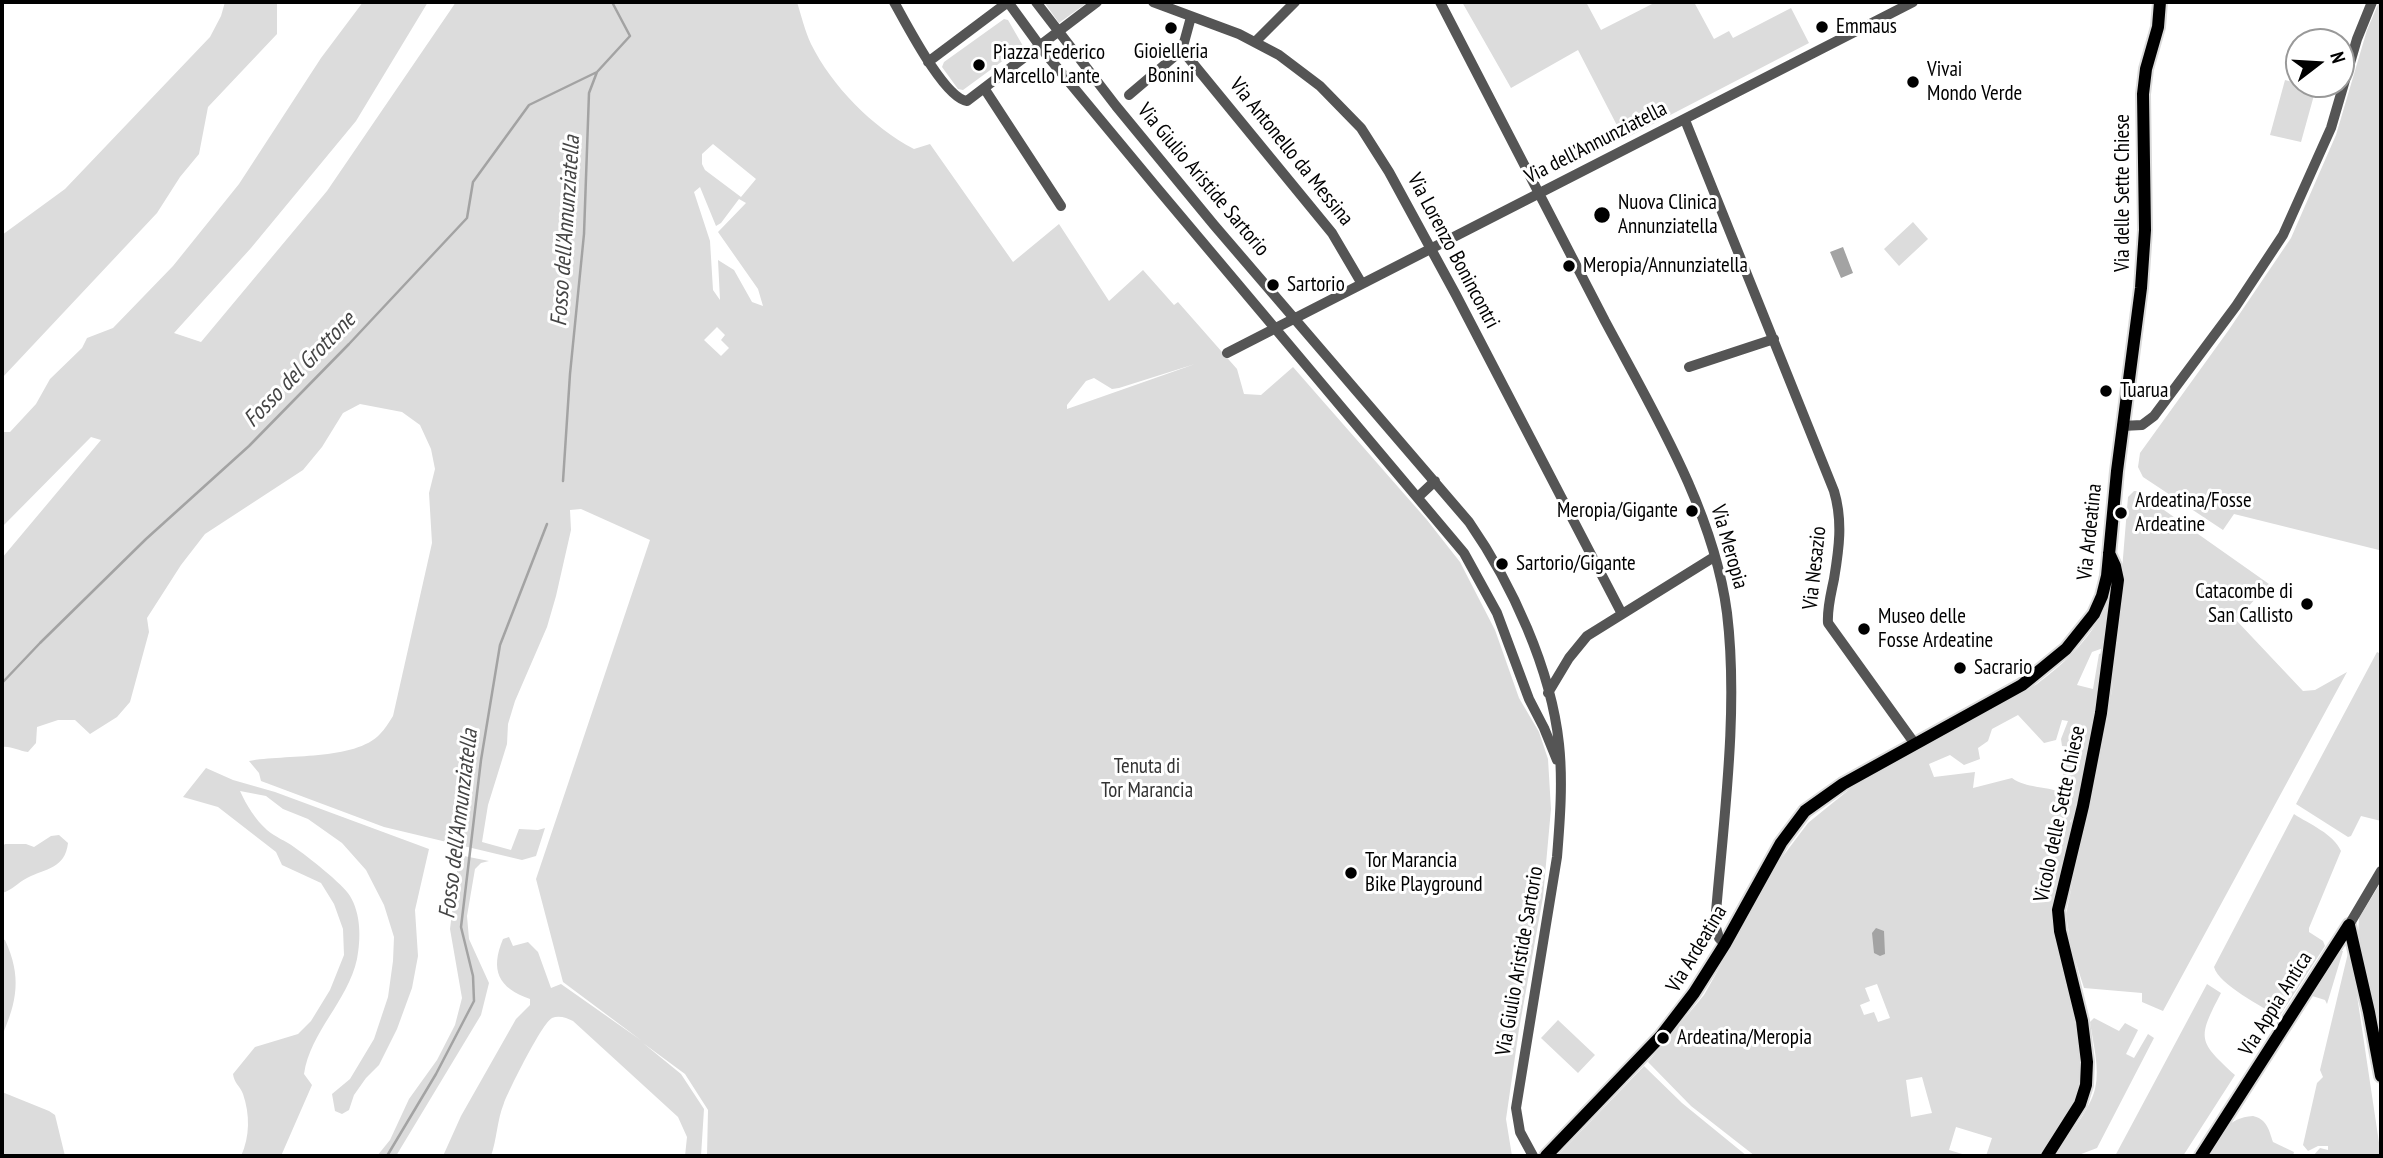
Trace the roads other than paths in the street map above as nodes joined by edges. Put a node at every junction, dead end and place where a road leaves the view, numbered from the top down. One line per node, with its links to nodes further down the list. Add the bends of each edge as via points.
1 (894, 2): 16 (street)
2 (1008, 2): 14 (street); 16 (street)
3 (1036, 2): 12 (street)
4 (1097, 2): 12 (street)
5 (1153, 2): 11 (street, Via Lorenzo Bonincontri)
6 (1295, 2): 13 (street)
7 (1440, 2): 20 (street, Via Meropia)
8 (1913, 2): 19 (street, Via dell'Annunziatella)
9 (2160, 2): 29 (main road, Via delle Sette Chiese, via 2144,87 2145,239)
10 (2372, 2): 29 (street, via 2331,128 2278,244 2154,416 2139,426)
11 (1191, 17): 13 (street, Via Lorenzo Bonincontri); 15 (street)
12 (1058, 31): 14 (street); 24 (street, Via Giulio Aristide Sartorio)
13 (1255, 42): 22 (street, Via Lorenzo Bonincontri, via 1311,78 1361,128)
14 (1039, 46): 17 (street); 25 (street, Via Giulio Aristide Sartorio)
15 (1182, 50): 18 (street); 23 (street, Via Antonello da Messina, via 1332,233)
16 (928, 62): 17 (street, via 962,101)
17 (984, 88): 21 (street)
18 (1129, 94)
19 (1685, 120): 20 (street, Via dell'Annunziatella); 26 (street, Via Nesazio)
20 (1538, 194): 22 (street, Via dell'Annunziatella); 33 (street, Via Meropia, via 1676,456)
21 (1061, 206)
22 (1430, 249): 23 (street, Via dell'Annunziatella); 34 (street, Via Lorenzo Bonincontri)
23 (1362, 284): 24 (street, Via dell'Annunziatella)
24 (1296, 318): 25 (street); 30 (street, Via Giulio Aristide Sartorio)
25 (1274, 328): 27 (street); 31 (street, Via Giulio Aristide Sartorio)
26 (1774, 339): 28 (street); 37 (street, Via Nesazio, via 1838,505 1840,539 1828,623)
27 (1227, 353)
28 (1689, 367)
29 (2122, 426): 32 (main road, Via Ardeatina)
30 (1435, 481): 31 (street); 35 (street, Via Giulio Aristide Sartorio, via 1469,522 1507,584)
31 (1418, 497): 36 (street, Via Giulio Aristide Sartorio, via 1483,584)
32 (2109, 553): 37 (main road, Via Ardeatina, via 2097,608 2066,649 2015,689); 45 (main road, Vicolo delle Sette Chiese, via 2118,580 2104,696 2058,910 2082,1021 2086,1085 2080,1104)
33 (1714, 557): 34 (street); 41 (street, Via Meropia, via 1727,612 1731,668 1715,924)
34 (1622, 614): 35 (street, via 1580,642)
35 (1548, 693): 36 (street); 38 (street, Via Giulio Aristide Sartorio, via 1558,731)
36 (1529, 699): 38 (street, Via Giulio Aristide Sartorio)
37 (1915, 744): 41 (main road, Via Ardeatina, via 1805,811 1762,874)
38 (1560, 767): 43 (street, Via Giulio Aristide Sartorio, via 1557,857 1516,1108 1520,1132)
39 (2381, 871): 40 (street, Via Appia Antica)
40 (2349, 925): 42 (main road); 46 (main road, Via Appia Antica)
41 (1725, 944): 44 (main road, Via Ardeatina, via 1670,1024)
42 (2381, 1076)
43 (1533, 1156)
44 (1546, 1156)
45 (2047, 1156)
46 (2201, 1156)

